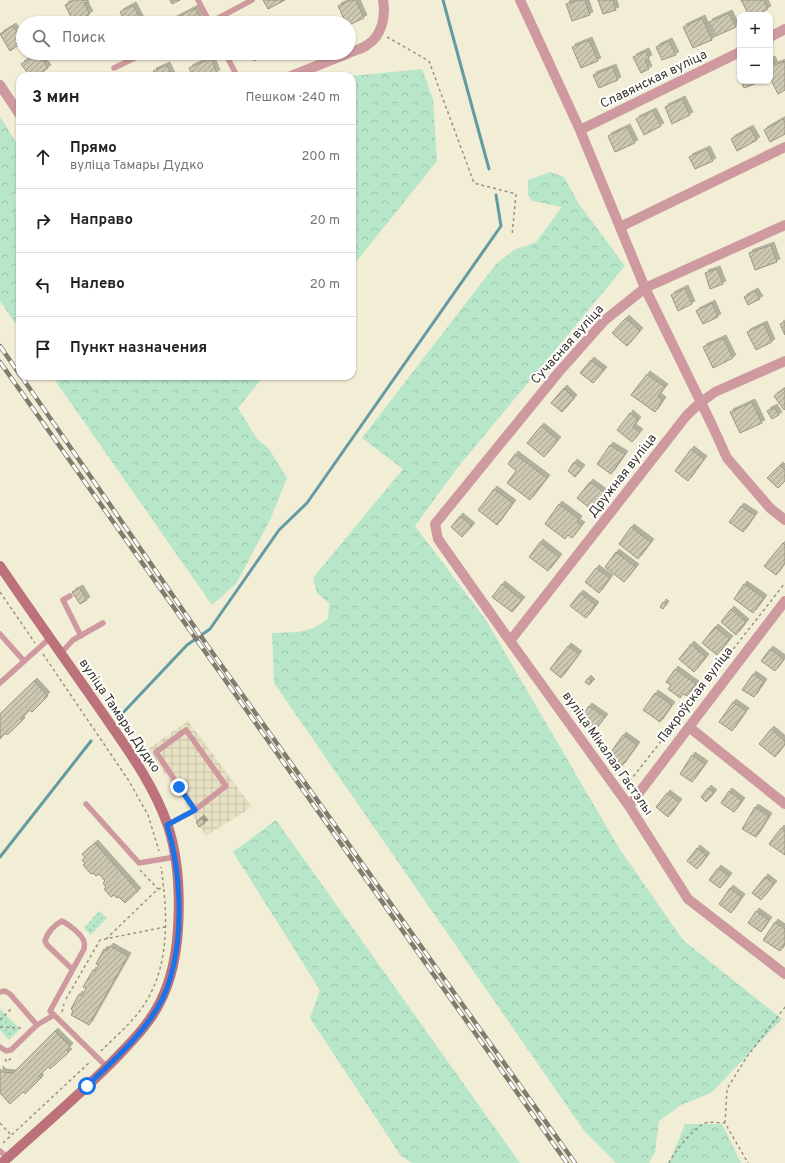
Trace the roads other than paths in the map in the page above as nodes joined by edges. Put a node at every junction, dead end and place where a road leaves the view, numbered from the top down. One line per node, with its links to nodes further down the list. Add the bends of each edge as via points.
1 (198, 0): 5 (lane)
2 (252, 0): 6 (lane)
3 (383, 0): 9 (street, via 385,11 380,33 368,45)
4 (521, 0): 19 (street)
5 (206, 16)
6 (223, 16)
7 (785, 29): 8 (street)
8 (773, 35)
9 (356, 50)
10 (737, 53): 19 (street, Славянская вуліца)
11 (131, 60): 14 (lane)
12 (229, 60): 15 (lane)
13 (331, 60): 16 (street)
14 (114, 68)
15 (235, 72)
16 (301, 72)
17 (0, 85): 18 (street)
18 (16, 109)
19 (580, 130): 22 (street)
20 (785, 147): 22 (street)
21 (785, 225): 23 (street, Сучасная вуліца)
22 (620, 227): 23 (street)
23 (645, 288): 25 (street); 27 (street, Сучасная вуліца, via 605,320 558,373)
24 (785, 361): 25 (street, Дружная вуліца, via 715,392)
25 (701, 402): 26 (street, via 727,458 770,508); 35 (street, Дружная вуліца, via 682,422)
26 (785, 520)
27 (435, 524): 35 (street, вуліца Мікалая Гастэлы, via 438,539)
28 (0, 566): 34 (street, вуліца Тамары Дудко)
29 (70, 596): 33 (lane, via 63,600)
30 (785, 601): 39 (street, Пакроўская вуліца)
31 (103, 623): 33 (lane)
32 (0, 634): 37 (lane)
33 (81, 636): 36 (lane, via 73,640)
34 (50, 638): 36 (street, вуліца Тамары Дудко); 37 (lane)
35 (510, 641): 42 (street, вуліца Мікалая Гастэлы)
36 (61, 653): 44 (street, вуліца Тамары Дудко, via 150,785)
37 (24, 661): 38 (lane)
38 (0, 683)
39 (689, 727): 40 (street); 42 (street, Пакроўская вуліца)
40 (783, 798)
41 (86, 804): 45 (lane, via 139,863)
42 (629, 806): 47 (street, вуліца Мікалая Гастэлы, via 688,899)
43 (195, 810): 43 (lane, via 226,786 186,730 156,752); 44 (lane)
44 (167, 825): 45 (street, вуліца Тамары Дудко)
45 (175, 857): 52 (street, вуліца Тамары Дудко, via 179,910 177,948 170,980 161,1002 147,1023)
46 (72, 969): 46 (lane, via 85,943 62,921 57,923 45,941 47,946); 49 (lane, via 50,1011)
47 (785, 974)
48 (0, 992): 50 (lane, via 10,994)
49 (54, 1015): 50 (lane); 52 (lane)
50 (35, 1027): 51 (lane, via 11,1050 6,1051)
51 (0, 1047)
52 (107, 1067): 54 (street, вуліца Тамары Дудко)
53 (0, 1151): 54 (lane)
54 (5, 1160)

